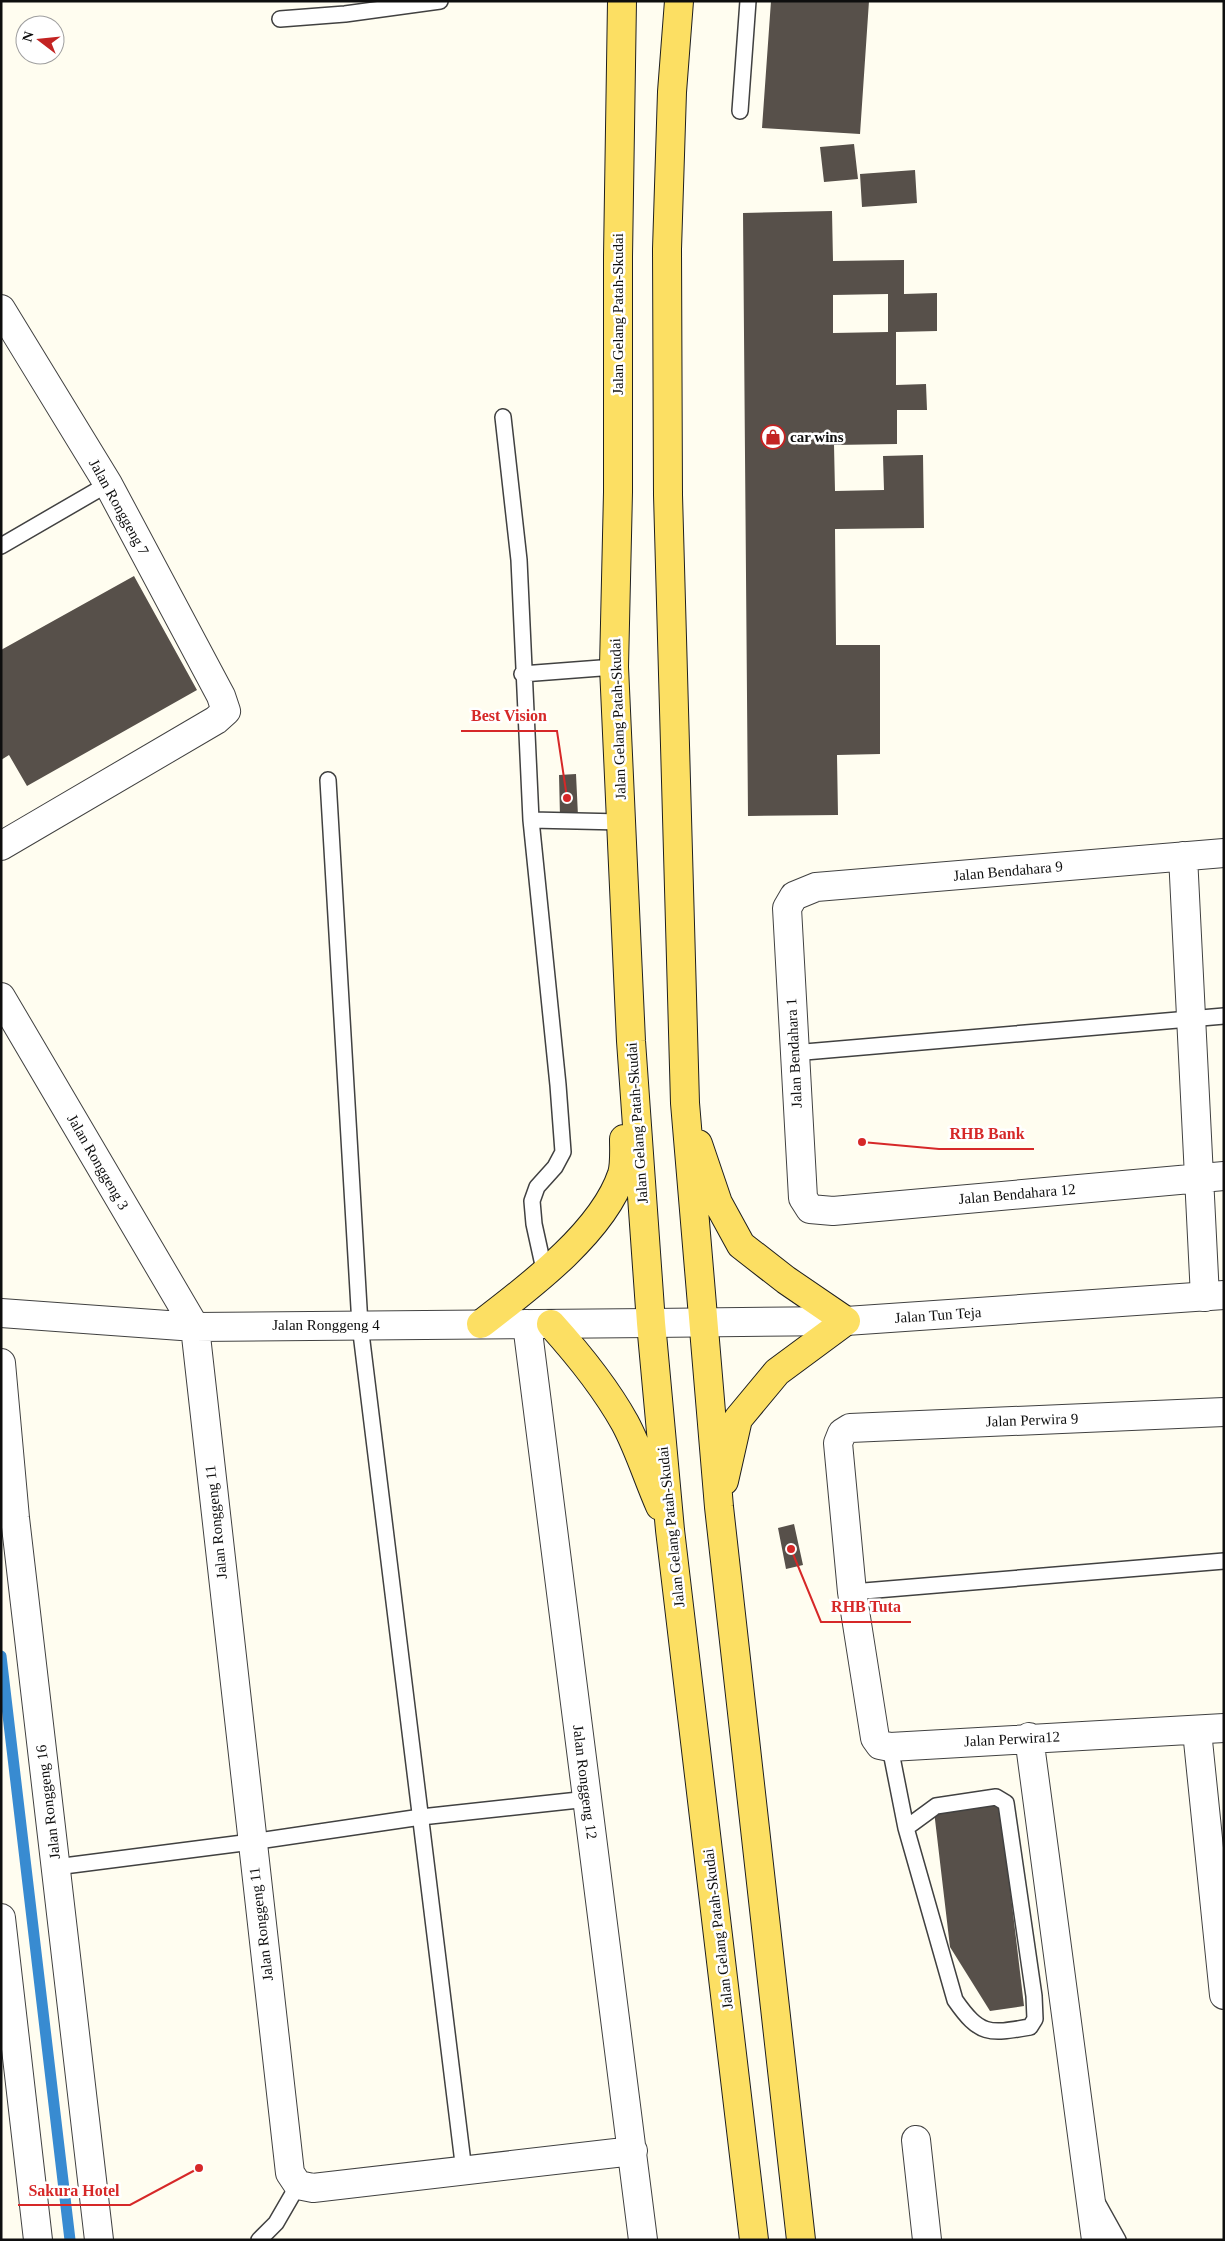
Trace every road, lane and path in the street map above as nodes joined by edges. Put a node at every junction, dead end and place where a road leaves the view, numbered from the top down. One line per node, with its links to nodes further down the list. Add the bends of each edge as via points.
1 (440, 1): 5 (lane)
2 (622, 1): 11 (main road, Jalan Gelang Patah-Skudai)
3 (679, 1): 25 (main road, via 672,92 667,249 668,485)
4 (748, 1): 6 (lane)
5 (280, 19)
6 (740, 111)
7 (1, 309): 9 (street, Jalan Ronggeng 7)
8 (503, 417): 12 (lane, via 518,560)
9 (108, 484): 10 (lane); 16 (street, Jalan Ronggeng 7, via 226,711 216,720)
10 (1, 546)
11 (614, 667): 12 (lane); 15 (main road, Jalan Gelang Patah-Skudai)
12 (522, 674): 14 (lane)
13 (328, 780): 36 (lane)
14 (531, 820): 15 (lane); 28 (lane, via 563,1152 555,1167 537,1187 532,1201)
15 (622, 822): 23 (main road, Jalan Gelang Patah-Skudai)
16 (1, 846)
17 (1224, 853): 18 (street, Jalan Bendahara 9)
18 (1183, 856): 19 (street, Jalan Bendahara 9, via 816,887); 22 (street)
19 (794, 896): 24 (street, Jalan Bendahara 1, via 787,908)
20 (1, 997): 37 (street, Jalan Ronggeng 3)
21 (1224, 1016): 22 (lane)
22 (1191, 1018): 24 (lane); 26 (street)
23 (631, 1041): 28 (main road, via 622,1173 604,1211); 32 (main road, Jalan Gelang Patah-Skudai)
24 (793, 1053): 27 (street, Jalan Bendahara 1, via 803,1198)
25 (685, 1103): 31 (main road, via 718,1203 741,1244); 33 (main road)
26 (1212, 1177): 27 (street, Jalan Bendahara 12, via 832,1211); 29 (street)
27 (810, 1209)
28 (545, 1274): 34 (main road)
29 (1214, 1296): 31 (street, Jalan Tun Teja)
30 (1, 1313): 37 (street, Jalan Ronggeng 4)
31 (846, 1321): 33 (street, Jalan Tun Teja); 40 (main road, via 777,1372 738,1419)
32 (651, 1323): 33 (street, Jalan Tun Teja); 35 (street, Jalan Ronggeng 4); 41 (main road, Jalan Gelang Patah-Skudai)
33 (702, 1323): 40 (main road)
34 (481, 1324): 35 (street, Jalan Ronggeng 4); 36 (street, Jalan Ronggeng 4)
35 (539, 1324): 41 (main road, via 575,1349 626,1425); 48 (street, Jalan Ronggeng 12)
36 (360, 1325): 37 (street, Jalan Ronggeng 4); 49 (lane)
37 (195, 1326): 51 (street, Jalan Ronggeng 11)
38 (1, 1363): 52 (street, Jalan Ronggeng 16, via 15,1518)
39 (1224, 1412): 43 (street, Jalan Perwira 9, via 850,1428 842,1433 838,1443)
40 (719, 1507): 65 (main road)
41 (670, 1530): 64 (main road, Jalan Gelang Patah-Skudai)
42 (1224, 1561): 43 (lane)
43 (852, 1592): 47 (street, via 875,1738 880,1745)
44 (1224, 1728): 45 (street, Jalan Perwira12)
45 (1197, 1731): 46 (street, Jalan Perwira12); 54 (street)
46 (1029, 1738): 47 (street, Jalan Perwira12); 59 (street)
47 (890, 1747): 50 (lane)
48 (588, 1800): 49 (lane); 56 (street, Jalan Ronggeng 12)
49 (421, 1816): 51 (lane); 57 (lane)
50 (906, 1828): 50 (lane, via 936,1806 996,1797 1006,1803 1034,1996 1035,2019 1030,2028 996,2033 980,2027 965,2015 955,2000)
51 (252, 1842): 52 (lane); 58 (street, Jalan Ronggeng 11, via 290,2173)
52 (56, 1867): 61 (street, Jalan Ronggeng 16)
53 (1, 1918): 60 (street)
54 (1224, 1995)
55 (916, 2140): 66 (street)
56 (633, 2151): 57 (street); 63 (street, Jalan Ronggeng 12)
57 (464, 2171): 58 (street, via 313,2188)
58 (298, 2185): 62 (lane, via 276,2223)
59 (1090, 2190): 67 (street); 68 (lane)
60 (38, 2240)
61 (99, 2240)
62 (259, 2240)
63 (643, 2240)
64 (754, 2240)
65 (800, 2240)
66 (927, 2240)
67 (1096, 2240)
68 (1118, 2240)

